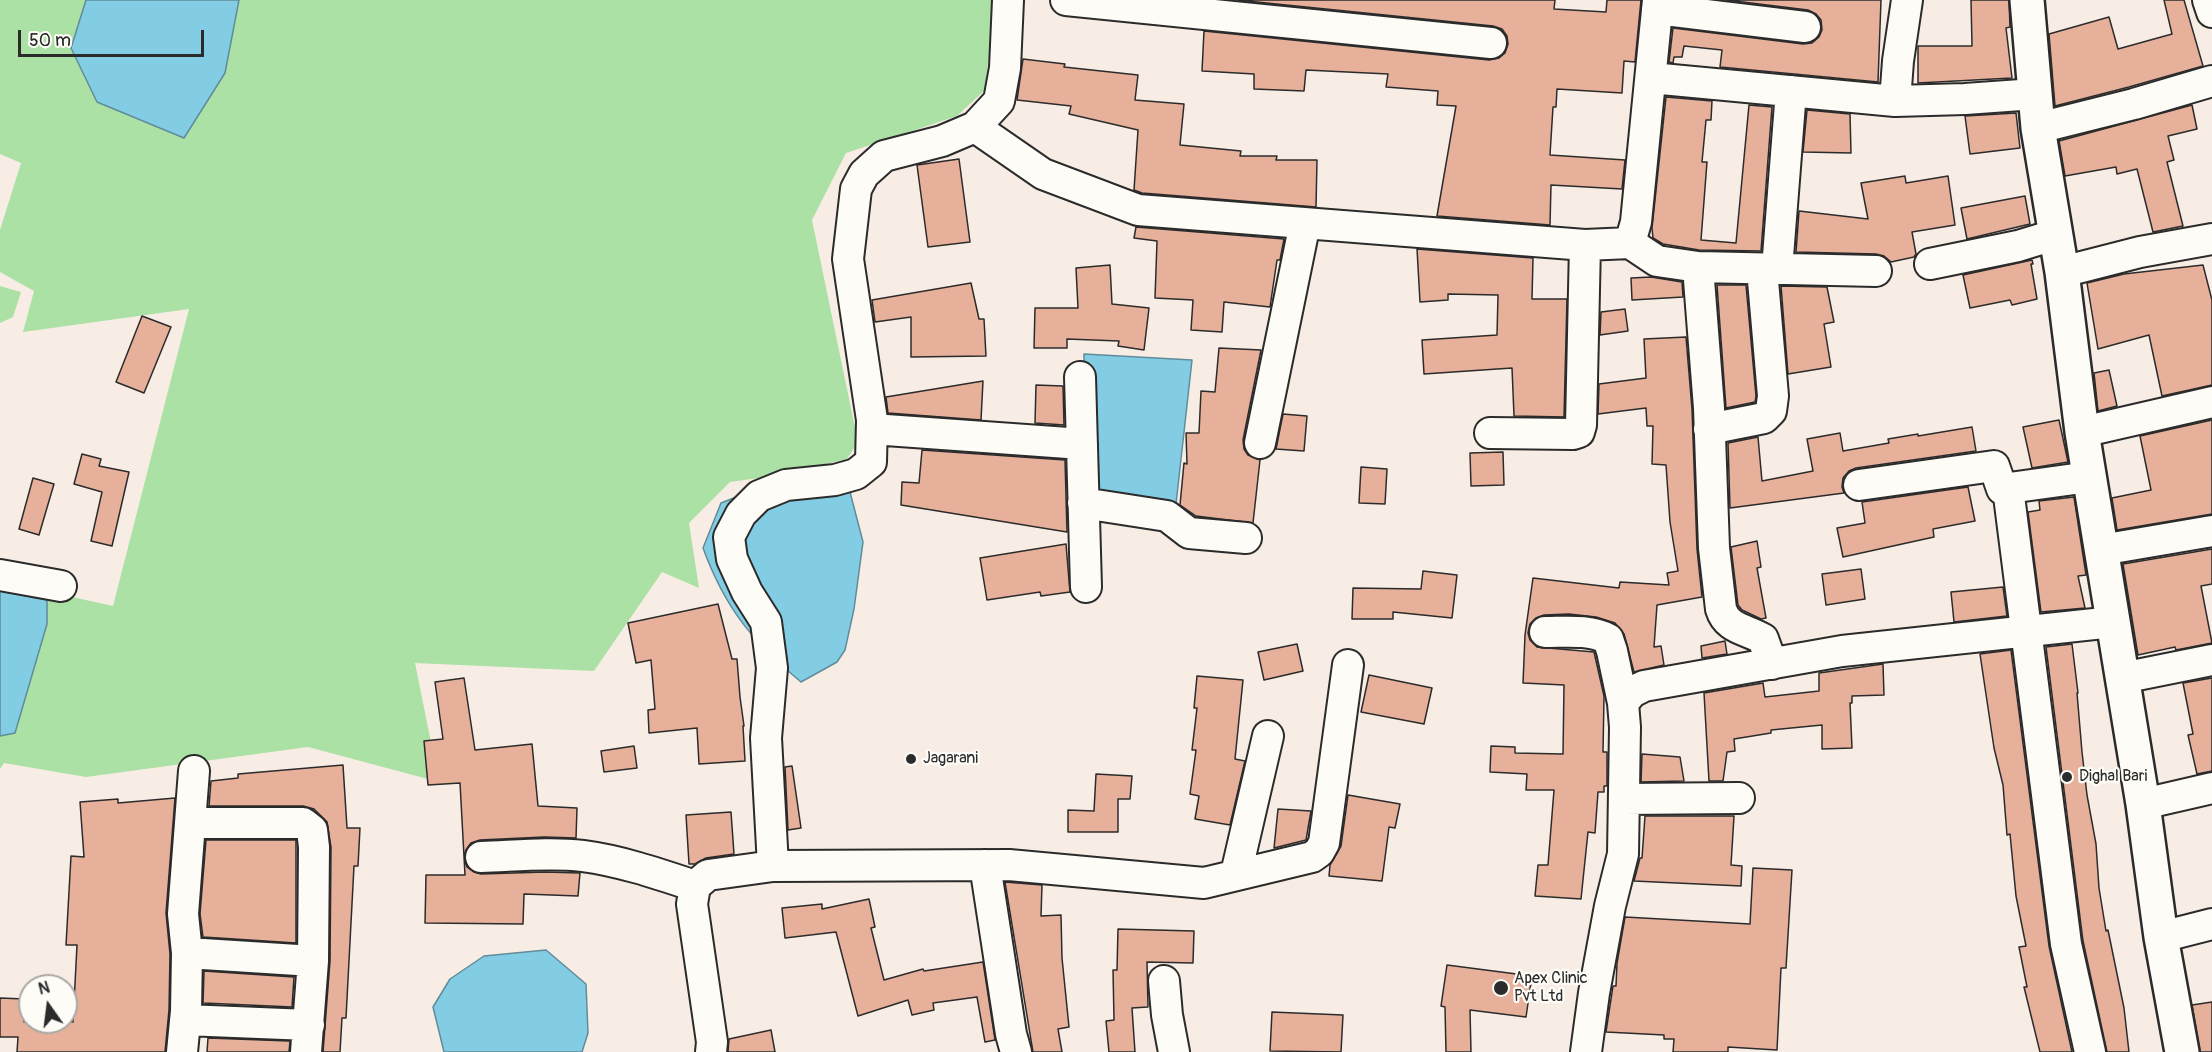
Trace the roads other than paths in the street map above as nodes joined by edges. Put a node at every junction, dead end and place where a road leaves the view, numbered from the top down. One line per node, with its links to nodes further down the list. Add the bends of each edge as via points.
1 (1008, 0): 16 (street, via 1005,68 999,101)
2 (1066, 0): 7 (street)
3 (1907, 0): 15 (street)
4 (2027, 0): 14 (street)
5 (2208, 0): 8 (street)
6 (1657, 4): 9 (street); 11 (street)
7 (1280, 11): 10 (street)
8 (2212, 12)
9 (1804, 27)
10 (1491, 44)
11 (1651, 78): 13 (street); 21 (street, via 1636,222)
12 (2212, 81): 17 (street)
13 (1791, 91): 15 (street); 25 (street)
14 (2035, 94): 15 (street); 17 (street)
15 (1895, 101)
16 (975, 127): 18 (street, via 1043,174 1138,210); 30 (street, via 942,141 884,156 864,174 856,189 848,259)
17 (2038, 128): 19 (street)
18 (1305, 223): 22 (street); 34 (street)
19 (2054, 236): 23 (street); 27 (street)
20 (2212, 239): 27 (street)
21 (1630, 243): 22 (street); 24 (street, via 1658,261)
22 (1585, 246): 33 (street, via 1579,432)
23 (1930, 264)
24 (1698, 267): 25 (street); 31 (street)
25 (1770, 269): 26 (street); 31 (street, via 1771,411 1764,418)
26 (1876, 272)
27 (2062, 272): 32 (street)
28 (1080, 377): 35 (street)
29 (2212, 402): 32 (street)
30 (872, 429): 35 (street); 63 (street, via 871,462 856,474 836,480 786,484 759,496 741,514 729,537 732,559 765,622 772,668 766,738)
31 (1708, 429): 51 (street, via 1721,609 1730,625 1763,639)
32 (2082, 432): 36 (street)
33 (1490, 433)
34 (1260, 443)
35 (1082, 444): 39 (street)
36 (2089, 477): 38 (street); 42 (street)
37 (1859, 485): 38 (street, via 1994,466 2002,489)
38 (2008, 488): 47 (street)
39 (1083, 503): 41 (street, via 1167,516 1189,533); 45 (street)
40 (2212, 531): 42 (street)
41 (1246, 538)
42 (2101, 550): 46 (street)
43 (0, 575): 44 (street)
44 (61, 586)
45 (1086, 587)
46 (2113, 622): 47 (street); 52 (street)
47 (2025, 631): 51 (street, via 1842,651); 78 (street, via 2066,944)
48 (1545, 632): 53 (street, via 1585,633 1608,639)
49 (2212, 660): 52 (street)
50 (1348, 664): 64 (street, via 1324,843 1312,857)
51 (1772, 664): 53 (street, via 1644,686)
52 (2122, 678): 59 (street)
53 (1623, 703): 58 (street)
54 (1268, 736): 64 (street)
55 (194, 771): 60 (street)
56 (2212, 788): 59 (street)
57 (1739, 798): 58 (street)
58 (1624, 799): 77 (street, via 1623,854 1610,906)
59 (2143, 804): 67 (street)
60 (190, 823): 68 (street, via 183,914); 69 (street, via 303,823 312,830)
61 (481, 857): 65 (street, via 584,856)
62 (985, 865): 63 (street); 64 (street, via 1204,883); 75 (street)
63 (773, 866): 65 (street, via 708,875)
64 (1236, 874)
65 (695, 886): 74 (street, via 692,904)
66 (2212, 924): 67 (street)
67 (2160, 937): 79 (street)
68 (187, 953): 69 (street); 71 (street)
69 (313, 961): 72 (street)
70 (1164, 981): 76 (street)
71 (185, 1020): 72 (street); 73 (street)
72 (308, 1038)
73 (182, 1052)
74 (711, 1052)
75 (1016, 1052)
76 (1174, 1052)
77 (1586, 1052)
78 (2090, 1052)
79 (2182, 1052)

